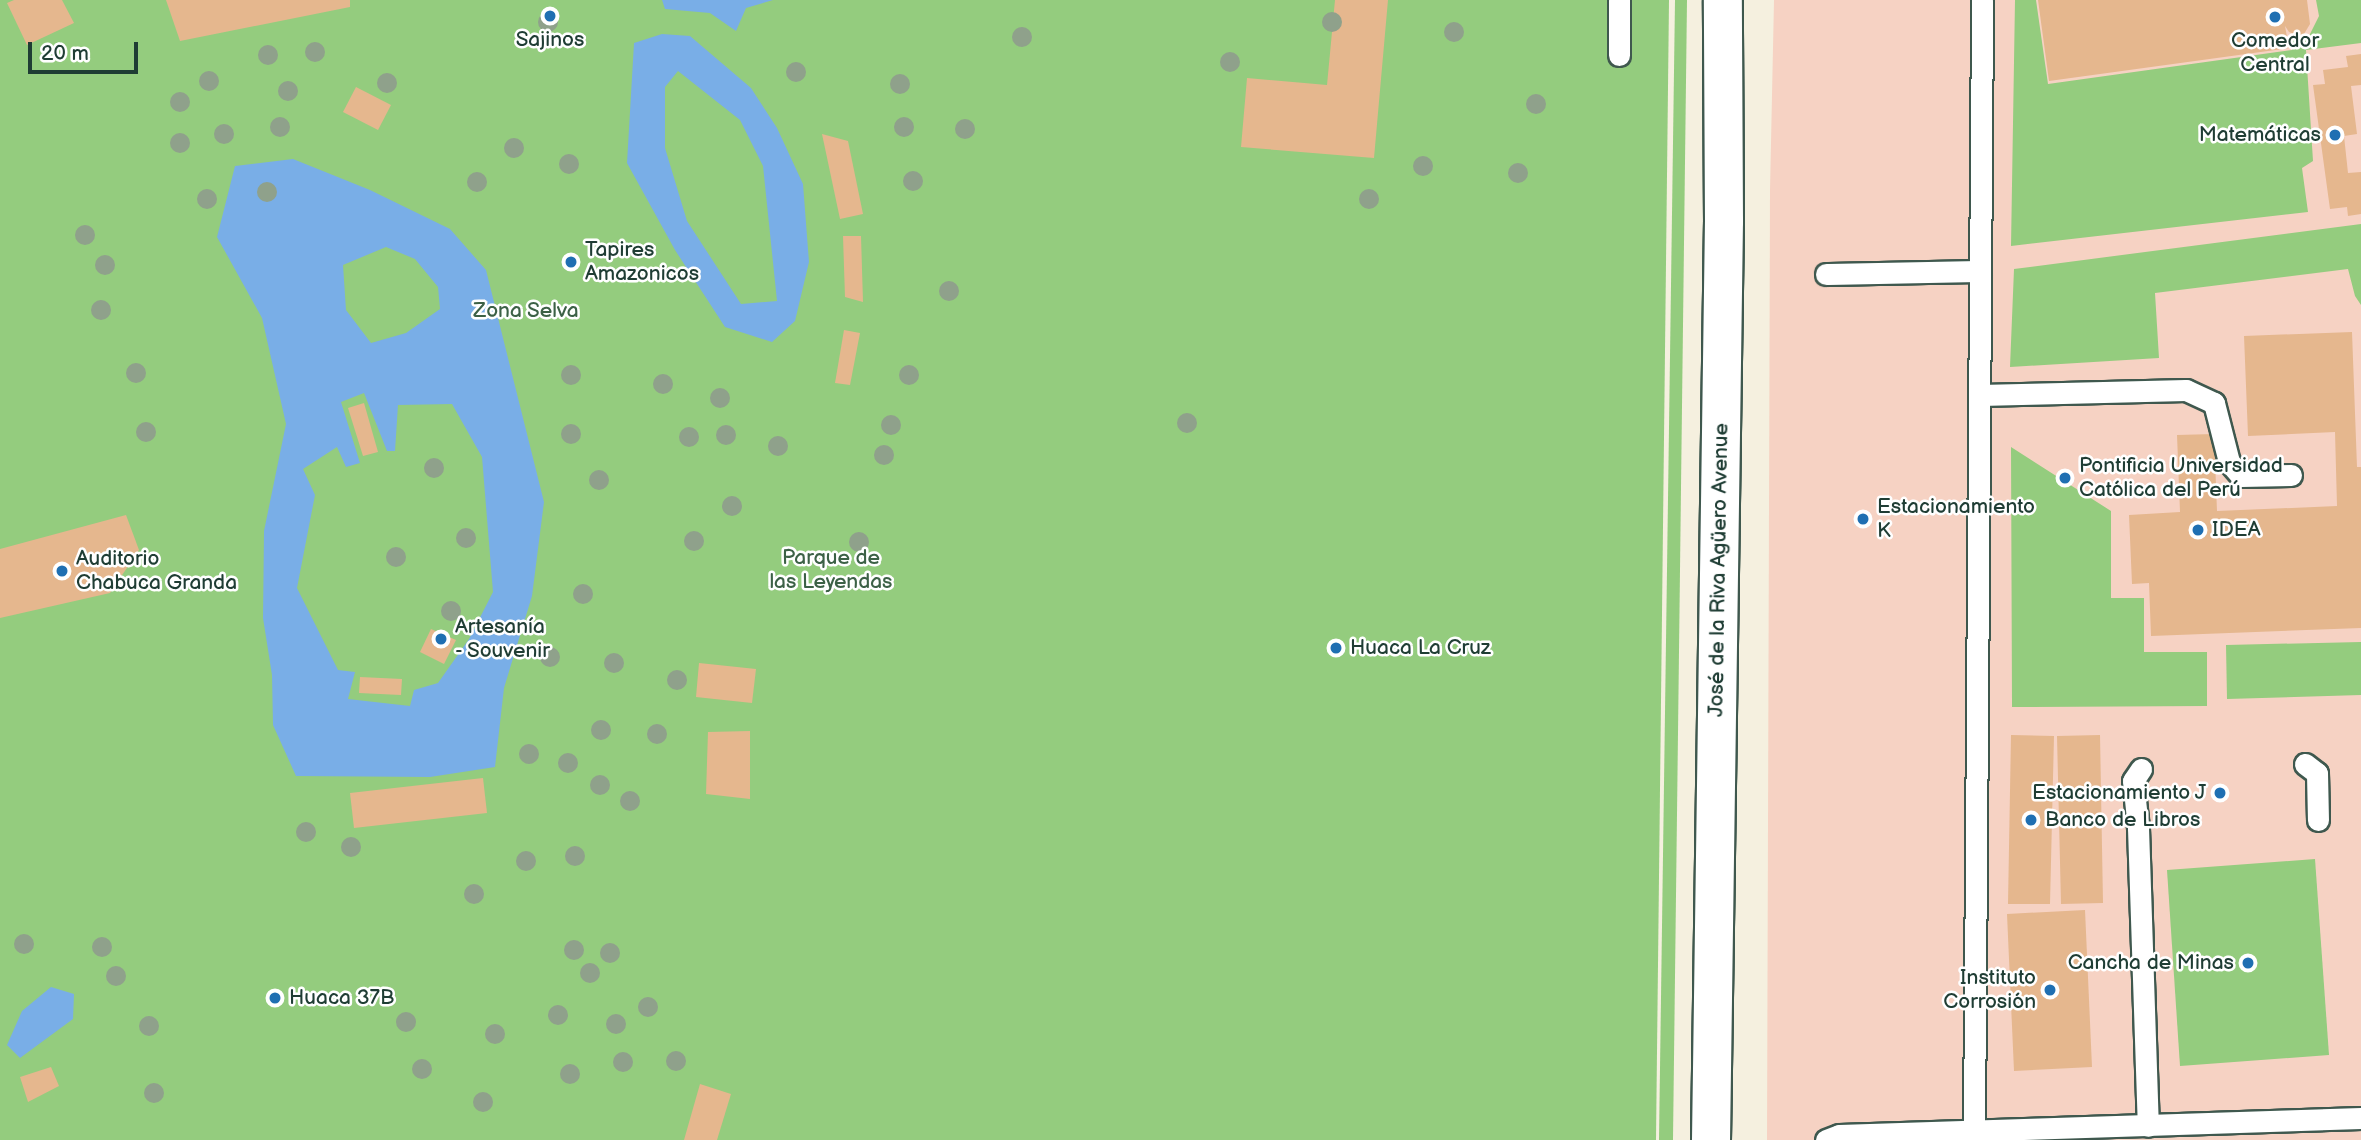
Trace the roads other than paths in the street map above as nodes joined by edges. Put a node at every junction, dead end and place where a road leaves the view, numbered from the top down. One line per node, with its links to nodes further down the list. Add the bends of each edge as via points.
1 (1619, 0): 4 (lane)
2 (1723, 0): 15 (street, José de la Riva Agüero Avenue)
3 (1982, 0): 5 (lane)
4 (1619, 55)
5 (1980, 271): 6 (lane); 7 (lane)
6 (1826, 274)
7 (1980, 395): 8 (lane, via 2186,390 2214,402 2229,462 2241,476); 14 (lane)
8 (2291, 475)
9 (2305, 764): 11 (lane, via 2317,773)
10 (2141, 769): 13 (lane, via 2133,781)
11 (2318, 820)
12 (2361, 1118): 13 (lane)
13 (2148, 1126): 14 (lane)
14 (1974, 1130): 16 (lane, via 1839,1135)
15 (1711, 1140)
16 (1826, 1140)

